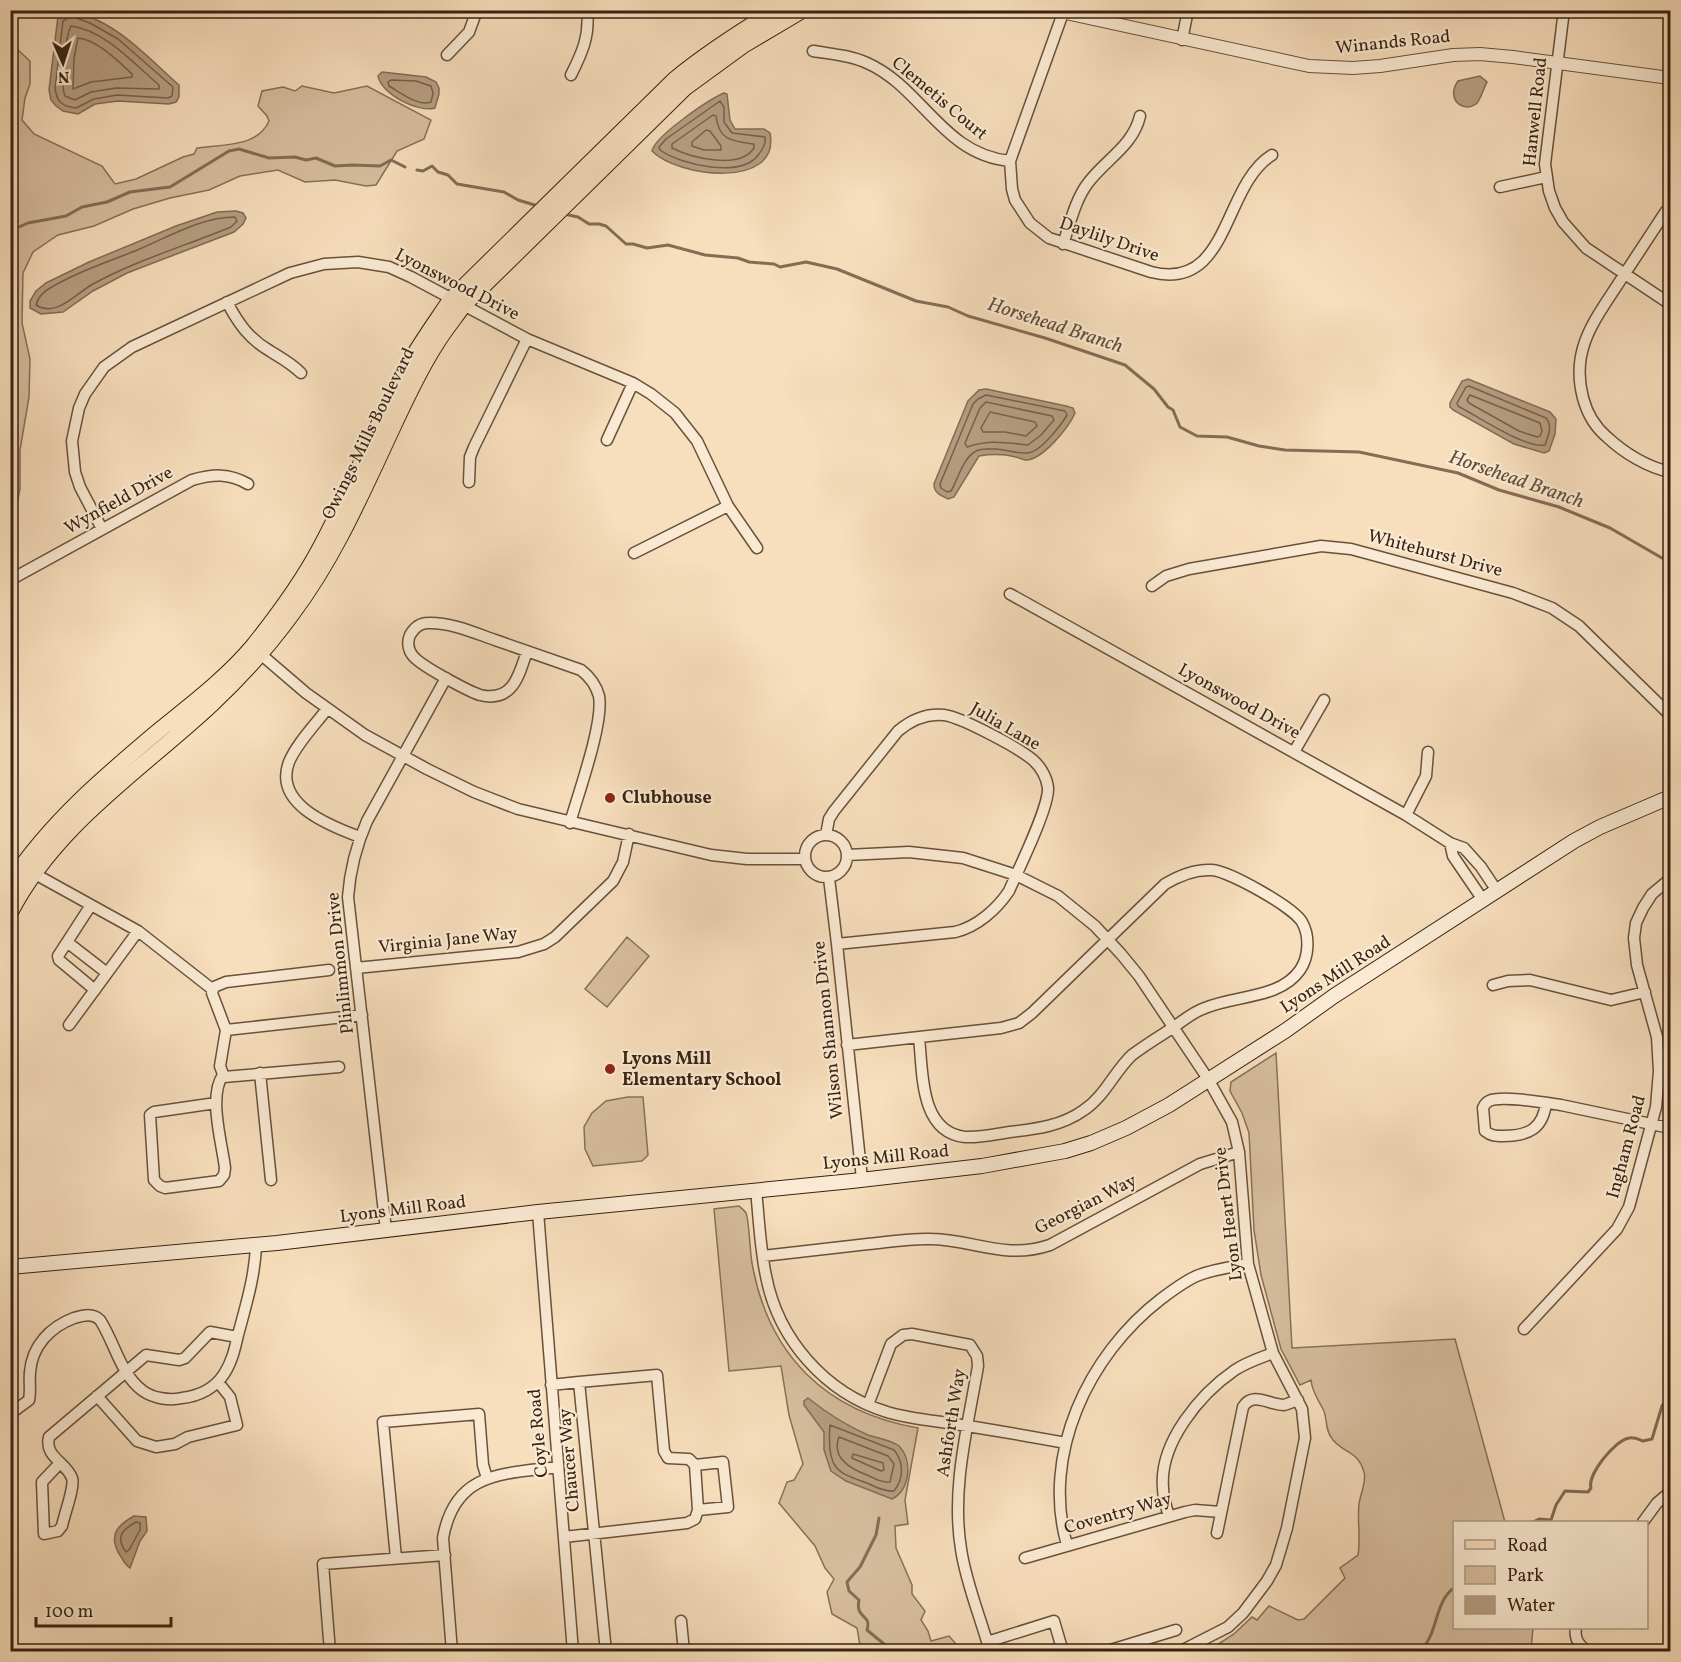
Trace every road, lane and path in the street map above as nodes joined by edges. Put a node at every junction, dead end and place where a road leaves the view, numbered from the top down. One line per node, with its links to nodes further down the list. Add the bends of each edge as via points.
1 (477, 10): 10 (street, via 469,32)
2 (587, 10): 12 (street, via 586,42)
3 (776, 10): 19 (main road, Owings Mills Boulevard, via 700,58 675,79)
4 (803, 10): 19 (main road, Owings Mills Boulevard, via 744,45 685,88)
5 (1188, 10): 8 (street)
6 (1564, 10): 11 (street, Hanwell Road)
7 (1058, 12): 8 (street, Winands Road); 16 (street, Daylily Drive)
8 (1182, 40): 11 (street, Winands Road, via 1330,68 1471,54)
9 (813, 51): 16 (street, Clemetis Court, via 868,63 890,77 965,146 986,157)
10 (447, 55)
11 (1557, 64): 13 (street, Winands Road); 17 (street, Hanwell Road)
12 (571, 75)
13 (1671, 78)
14 (1140, 116): 21 (street, via 1129,141 1087,184)
15 (1272, 155): 21 (street, Daylily Drive, via 1250,177 1209,256 1192,270 1161,275)
16 (1010, 161): 21 (street, Daylily Drive, via 1012,189 1021,212 1038,231)
17 (1546, 177): 18 (street); 22 (street, Hanwell Road, via 1563,222 1586,248)
18 (1500, 187)
19 (566, 194): 24 (main road, Owings Mills Boulevard)
20 (1666, 211): 22 (street)
21 (1063, 244)
22 (1624, 275): 25 (street, Hanwell Road); 30 (street, via 1588,330 1579,361 1581,391 1591,419 1608,438 1632,456)
23 (227, 302): 24 (street, Lyonswood Drive, via 290,273 341,262 390,267); 27 (street, via 248,335); 34 (street, Lyonswood Drive, via 132,347 104,367 85,393 74,425 73,456 80,487)
24 (457, 302): 26 (street, Lyonswood Drive); 40 (main road, Owings Mills Boulevard, via 423,339 319,550)
25 (1671, 304)
26 (527, 339): 28 (street, Lyonswood Drive); 31 (street, via 474,447)
27 (301, 373)
28 (633, 383): 29 (street); 33 (street, Lyonswood Drive, via 663,402 686,427 706,456)
29 (607, 440)
30 (1671, 472)
31 (469, 482)
32 (248, 484): 34 (street, Wynfield Drive, via 215,475 192,480)
33 (728, 506): 35 (street, Lyonswood Drive); 36 (street)
34 (102, 529): 37 (street, Wynfield Drive)
35 (757, 548)
36 (634, 553)
37 (10, 580)
38 (1152, 586): 45 (street, Whitehurst Drive, via 1166,576 1189,569 1321,546 1351,549 1513,593 1552,608 1579,626)
39 (1010, 594): 46 (street, Lyonswood Drive)
40 (256, 650): 44 (street); 58 (main road, Owings Mills Boulevard, via 210,707 96,804); 62 (main road, Owings Mills Boulevard, via 90,789 53,826)
41 (527, 651): 42 (street, via 516,682 497,695 483,695); 42 (street, via 451,627 427,623 418,626 408,639 410,652); 51 (street, via 581,670 596,687 599,697 599,716)
42 (446, 678): 48 (street, Plinlimmon Drive)
43 (1324, 700): 46 (street)
44 (327, 709): 48 (street); 54 (street, via 293,753 287,770 288,786 296,801 312,814)
45 (1671, 715)
46 (1294, 752): 50 (street, Lyonswood Drive)
47 (1428, 752): 50 (street, via 1426,776)
48 (404, 756): 51 (street, via 474,792); 54 (street, Plinlimmon Drive)
49 (1671, 797): 63 (main road, Lyons Mill Road, via 1600,827)
50 (1407, 815): 55 (street, Lyonswood Drive)
51 (570, 823): 52 (street)
52 (629, 834): 57 (street, via 731,858); 71 (street, Virginia Jane Way, via 623,862 613,881 544,944 518,952)
53 (826, 835): 56 (street, via 841,841); 57 (street, via 812,840); 59 (street, Julia Lane, via 834,811 898,731 927,715 953,716 1028,756 1045,778 1045,807)
54 (360, 837): 71 (street, Plinlimmon Drive, via 348,897)
55 (1450, 843): 63 (street, Lyonswood Drive, via 1464,848); 64 (street, via 1453,856)
56 (847, 855): 59 (street, Lyon Heart Drive, via 936,854); 60 (street, via 842,870)
57 (805, 859): 60 (street, via 813,873)
58 (35, 874): 65 (street); 66 (main road, Owings Mills Boulevard)
59 (1016, 875): 68 (street, Lyon Heart Drive, via 1058,896); 70 (street, Julia Lane, via 1003,899 966,929)
60 (829, 878): 70 (street, Wilson Shannon Drive)
61 (1671, 879): 77 (street, Ingham Road, via 1653,894 1636,923 1634,951)
62 (10, 883)
63 (1497, 891): 64 (main road, Lyons Mill Road)
64 (1483, 900): 87 (main road, Lyons Mill Road)
65 (91, 905): 67 (street); 69 (street)
66 (10, 913)
67 (138, 931): 73 (street); 75 (street)
68 (1108, 939): 80 (street, Lyon Heart Drive, via 1139,976); 80 (street, via 1165,884 1204,870 1232,875 1293,912 1302,922 1307,952 1299,972 1287,982 1275,990 1206,1007); 82 (street, via 1019,1023)
69 (67, 942): 73 (street); 76 (street, via 59,960)
70 (837, 944): 83 (street, Wilson Shannon Drive)
71 (356, 968): 78 (street, Plinlimmon Drive)
72 (329, 970): 75 (street, via 226,982)
73 (107, 973): 76 (street)
74 (1492, 985): 77 (street, via 1530,980 1611,1000)
75 (212, 989): 81 (street)
76 (95, 990): 79 (street)
77 (1645, 992): 90 (street, Ingham Road, via 1658,1052 1658,1090)
78 (362, 1015): 81 (street); 97 (street, Plinlimmon Drive)
79 (69, 1025)
80 (1173, 1028): 82 (street, via 1124,1062 1094,1103 1073,1117 1038,1128 976,1137 946,1131 931,1113 925,1093); 87 (street, Lyon Heart Drive)
81 (226, 1030): 86 (street, via 220,1066)
82 (920, 1038): 83 (street)
83 (847, 1046): 93 (street, Wilson Shannon Drive)
84 (339, 1067): 85 (street)
85 (260, 1074): 86 (street); 94 (street)
86 (223, 1075): 88 (street)
87 (1208, 1079): 92 (street, Lyon Heart Drive, via 1232,1122); 93 (main road, Lyons Mill Road, via 1126,1128 1065,1151 993,1164)
88 (216, 1103): 88 (street, via 224,1175 219,1181 202,1185 160,1186 154,1180 150,1115)
89 (1546, 1103): 89 (street, via 1490,1100 1483,1108 1485,1131 1498,1136 1529,1132 1542,1119); 90 (street)
90 (1651, 1123): 91 (street); 102 (street, Ingham Road, via 1629,1207 1617,1229)
91 (1671, 1128)
92 (1239, 1152): 99 (street, Georgian Way, via 1200,1164 1039,1249 1003,1251 951,1240 919,1239); 100 (street, Lyon Heart Drive)
93 (862, 1179): 95 (main road, Lyons Mill Road)
94 (271, 1180)
95 (756, 1190): 96 (main road, Lyons Mill Road); 99 (street)
96 (538, 1212): 97 (main road, Lyons Mill Road); 108 (street, Coyle Road)
97 (386, 1230): 98 (main road, Lyons Mill Road)
98 (256, 1245): 101 (main road, Lyons Mill Road); 103 (street, via 255,1270)
99 (763, 1256): 111 (street, via 773,1301 792,1341 820,1374 850,1397)
100 (1248, 1264): 104 (street, Lyon Heart Drive); 114 (street, via 1199,1275 1138,1318 1111,1349 1089,1384)
101 (10, 1267)
102 (1524, 1329)
103 (237, 1337): 105 (street, via 210,1332 185,1358 146,1355); 106 (street, via 231,1361)
104 (1273, 1353): 110 (street, Lyon Heart Drive); 122 (street, via 1222,1379 1184,1422 1163,1473)
105 (126, 1371): 106 (street, via 142,1390 162,1399 187,1398); 109 (street); 112 (street, via 96,1316 66,1321 35,1349 29,1400)
106 (218, 1382): 109 (street, via 230,1397 237,1425 165,1446 137,1442)
107 (579, 1382): 108 (street, Chaucer Way); 116 (street, Chaucer Way, via 657,1375 665,1454 672,1459 689,1459); 125 (street, Chaucer Way)
108 (551, 1385): 117 (street, Coyle Road)
109 (97, 1396): 115 (street, via 49,1437 48,1447)
110 (1298, 1400): 121 (street, via 1284,1405 1256,1399 1246,1403); 142 (street, Lyon Heart Drive, via 1305,1438 1276,1565 1243,1613 1227,1627)
111 (868, 1405): 113 (street); 113 (street, Ashforth Way, via 891,1344 897,1339 912,1334 961,1342 974,1349 978,1366)
112 (10, 1414)
113 (968, 1426): 114 (street); 134 (street, Ashforth Way, via 957,1497 958,1532)
114 (1066, 1443): 127 (street, via 1059,1507)
115 (60, 1463): 115 (street, via 72,1478 72,1486 62,1526 44,1534 42,1482)
116 (695, 1465): 120 (street); 120 (street, via 723,1462 728,1507)
117 (558, 1467): 118 (street); 126 (street, Coyle Road)
118 (487, 1478): 128 (street, via 466,1491 451,1510 443,1538); 129 (street, via 479,1414 383,1422)
119 (1671, 1492): 123 (street)
120 (698, 1510): 125 (street, via 695,1519 687,1523)
121 (1221, 1512): 122 (street, Coventry Way, via 1195,1510); 124 (street)
122 (1169, 1516): 127 (street, Coventry Way)
123 (1644, 1521)
124 (1217, 1533)
125 (594, 1534): 126 (street); 138 (street, Chaucer Way)
126 (564, 1537): 137 (street, Coyle Road)
127 (1067, 1545): 130 (street, Coventry Way)
128 (445, 1555): 129 (street); 136 (street)
129 (396, 1558): 135 (street, via 323,1564)
130 (1025, 1558)
131 (681, 1621): 139 (street)
132 (1576, 1629): 143 (street, via 1580,1646)
133 (1176, 1630): 141 (street)
134 (988, 1647): 140 (street, via 1054,1621)
135 (330, 1652)
136 (452, 1652)
137 (573, 1652)
138 (606, 1652)
139 (684, 1652)
140 (1063, 1652)
141 (1104, 1652)
142 (1179, 1652)
143 (1589, 1652)

